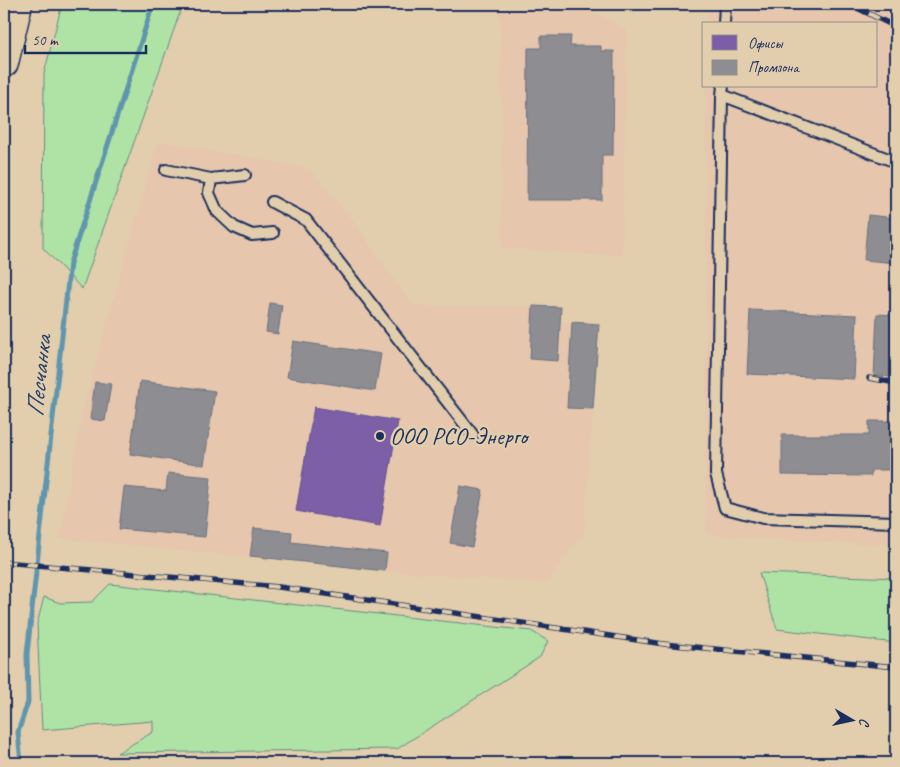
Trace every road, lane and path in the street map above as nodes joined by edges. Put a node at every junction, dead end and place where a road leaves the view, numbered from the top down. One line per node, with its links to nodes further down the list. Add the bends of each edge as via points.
1 (18, 4): 4 (highway)
2 (725, 4): 3 (lane)
3 (724, 22)
4 (4, 62)
5 (722, 90): 6 (lane); 13 (lane, via 716,474 725,508 763,518)
6 (896, 162)
7 (166, 170): 9 (lane)
8 (245, 174): 9 (lane)
9 (211, 179): 11 (lane, via 209,193 217,211 234,227 252,235)
10 (272, 202): 12 (lane, via 306,220)
11 (273, 234)
12 (473, 436)
13 (896, 522)

